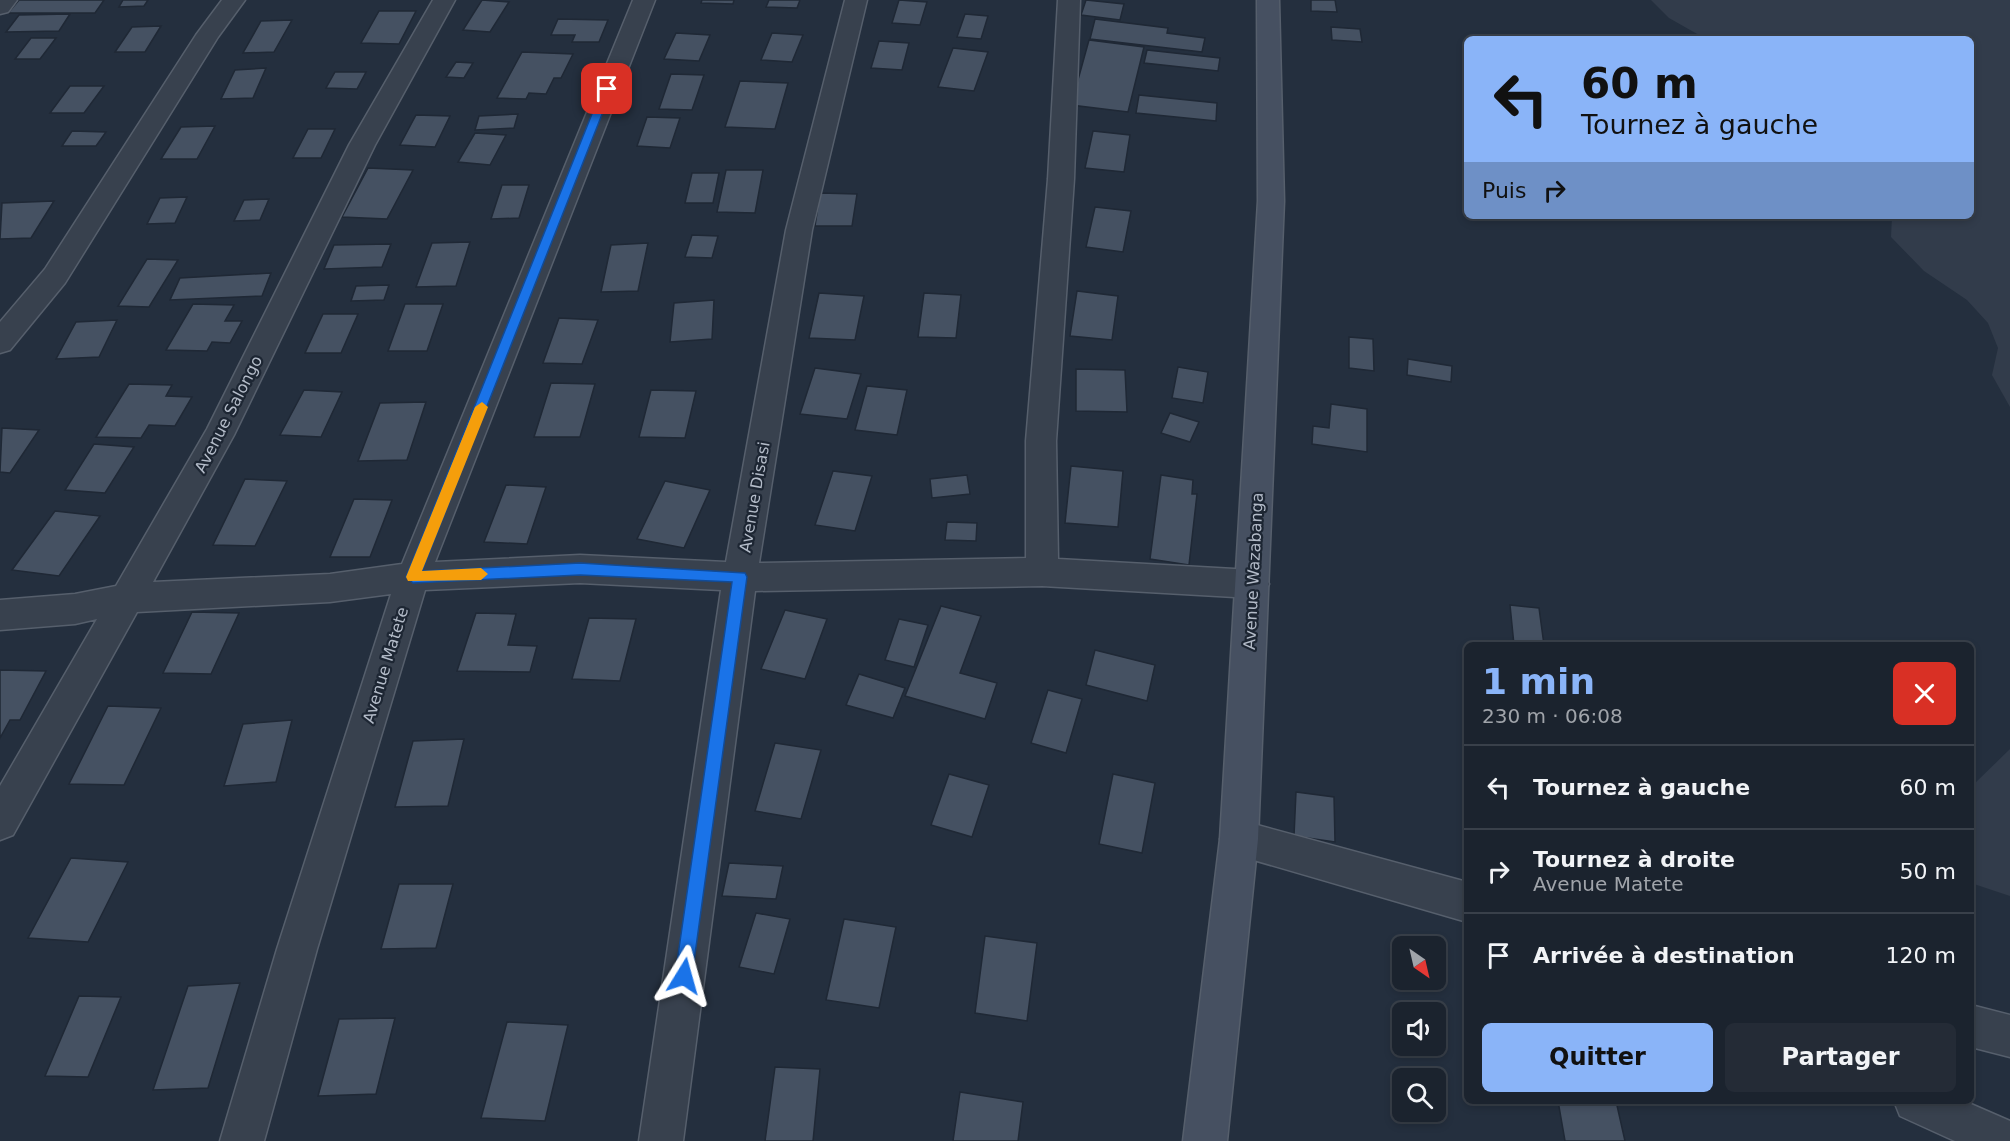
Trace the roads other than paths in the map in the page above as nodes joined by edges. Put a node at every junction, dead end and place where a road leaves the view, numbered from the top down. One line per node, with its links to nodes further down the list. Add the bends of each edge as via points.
1 (6, 0): 8 (street)
2 (234, 0): 9 (street, via 201,45 55,276)
3 (444, 0): 14 (street, Avenue Salongo, via 362,145 219,435)
4 (644, 0): 11 (street, Avenue Matete)
5 (855, 0): 12 (street, Avenue Disasi, via 799,230)
6 (1069, 0): 10 (street, via 1061,179 1041,441)
7 (1268, 0): 13 (main road, Avenue Wazabanga, via 1271,201)
8 (0, 7)
9 (0, 342)
10 (1042, 572): 12 (street); 13 (street)
11 (413, 577): 12 (street, via 580,569); 14 (street, via 330,588); 22 (street, Avenue Matete, via 297,949)
12 (740, 577): 23 (street, Avenue Disasi)
13 (1252, 584): 17 (main road, Avenue Wazabanga)
14 (129, 598): 15 (street, via 75,609); 16 (street, Avenue Salongo)
15 (0, 615)
16 (0, 822)
17 (1239, 839): 18 (street); 24 (main road, Avenue Wazabanga)
18 (1464, 901)
19 (1974, 1027): 20 (street)
20 (2010, 1036)
21 (1922, 1104): 25 (street)
22 (242, 1141)
23 (661, 1141)
24 (1205, 1141)
25 (2004, 1141)

